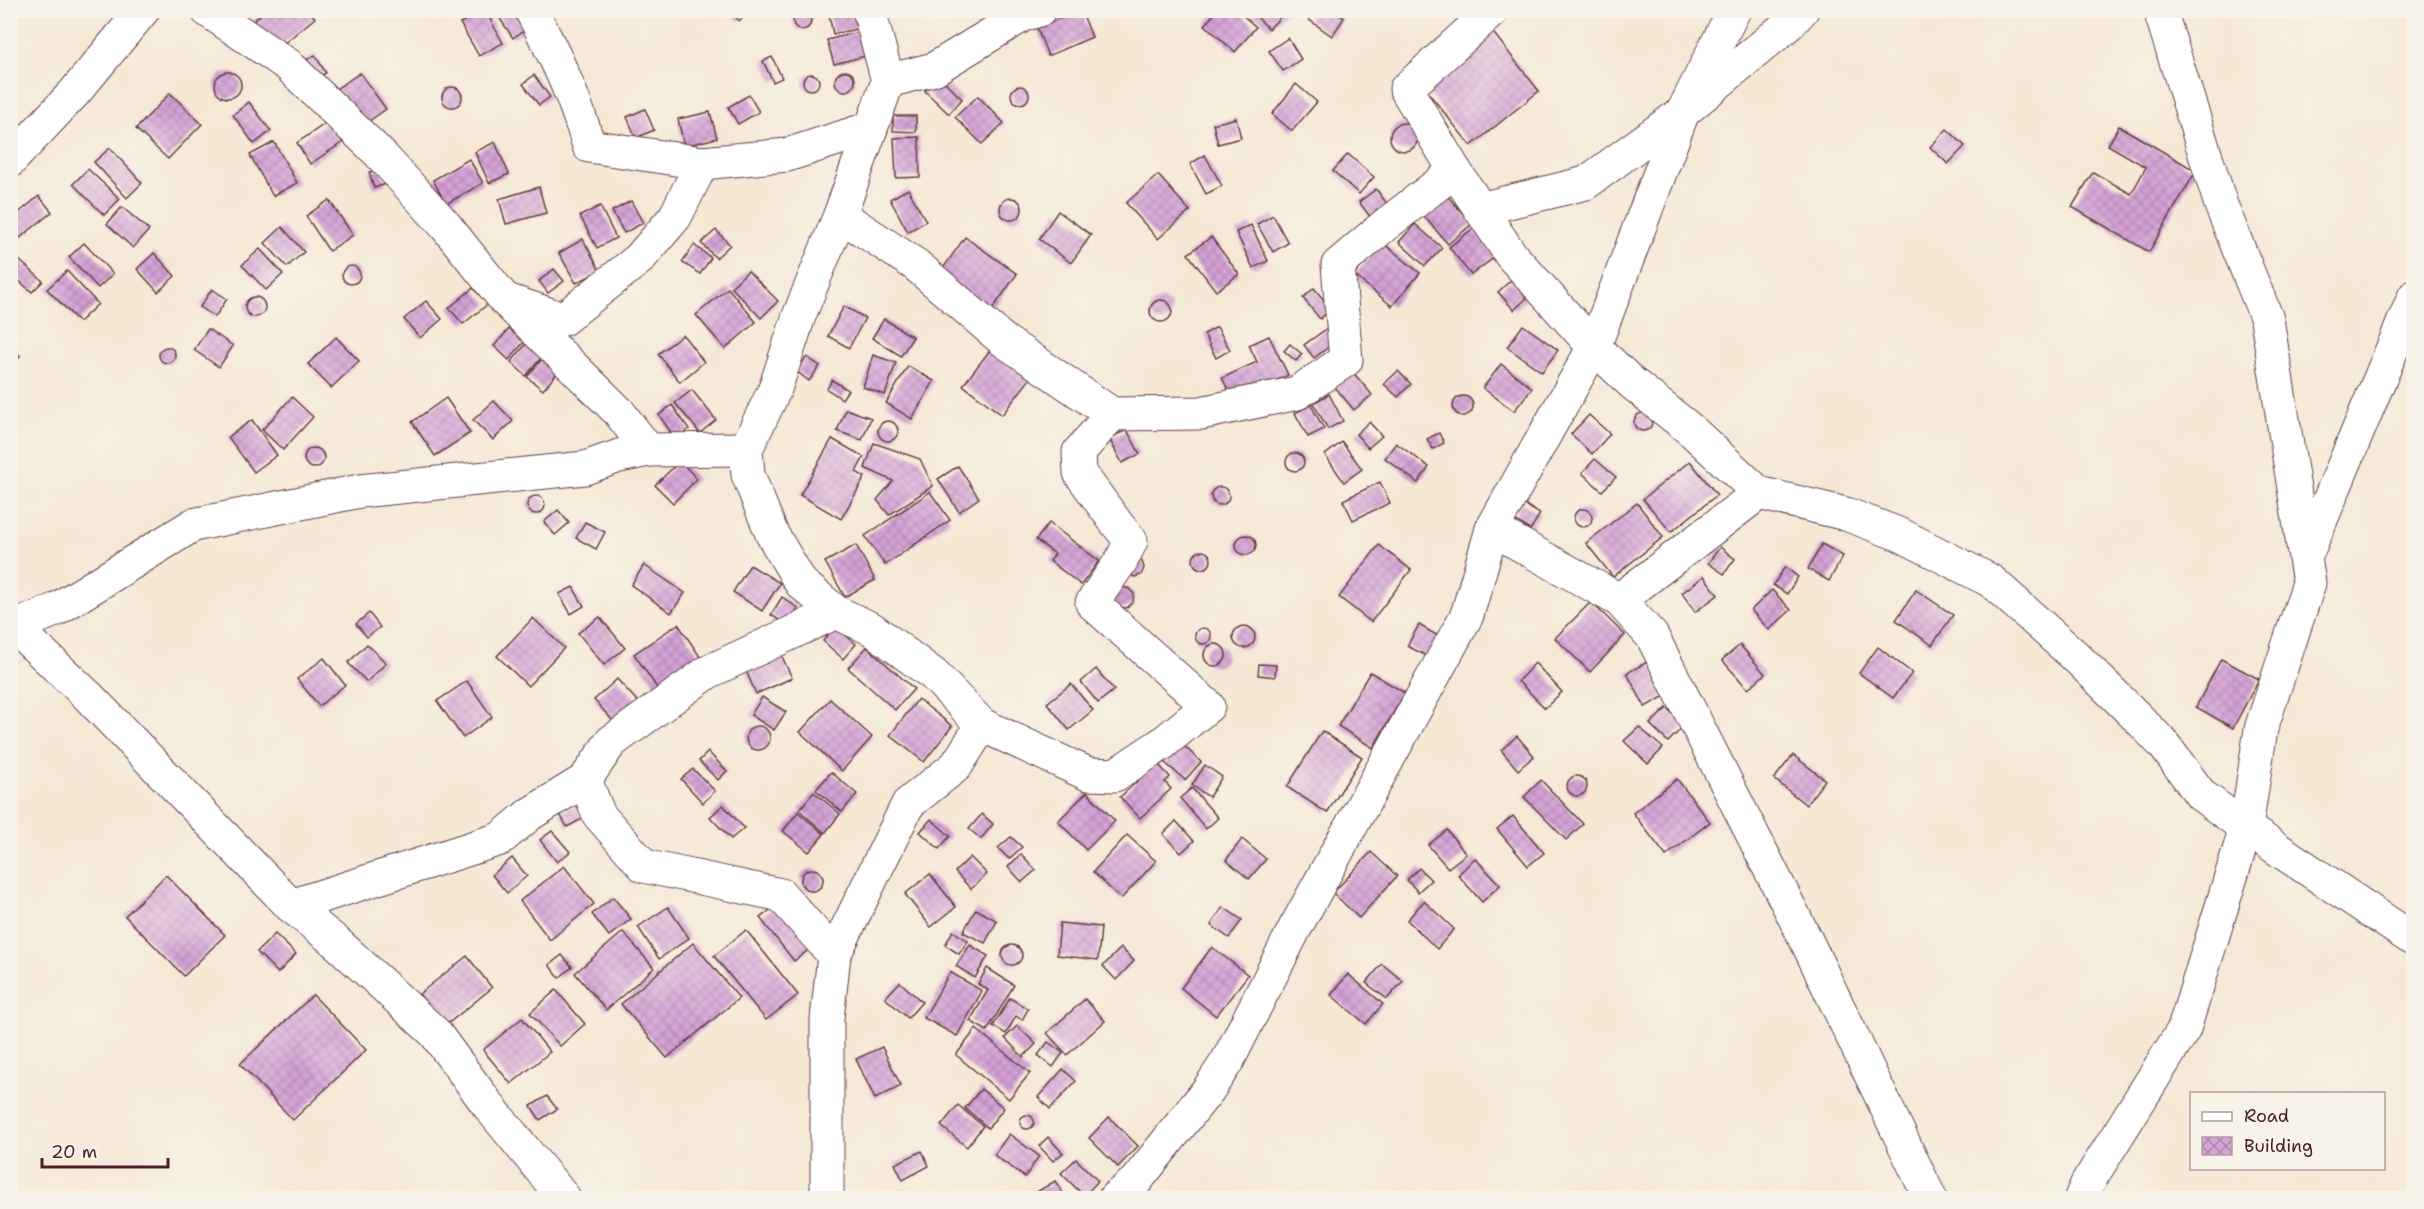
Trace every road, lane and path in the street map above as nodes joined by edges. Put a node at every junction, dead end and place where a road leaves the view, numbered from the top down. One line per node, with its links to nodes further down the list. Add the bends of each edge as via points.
1 (143, 10): 13 (street, via 75,92)
2 (207, 10): 19 (street, via 288,65 338,113 445,225)
3 (531, 10): 14 (street, via 576,102 589,146)
4 (869, 10): 10 (street)
5 (1038, 10): 10 (street, via 1023,15 934,69)
6 (1493, 10): 15 (street, via 1406,89)
7 (1734, 10): 11 (street)
8 (1802, 10): 11 (street)
9 (2160, 10): 26 (street, via 2221,205 2267,319)
10 (888, 81): 12 (street)
11 (1683, 112): 16 (street, via 1586,183); 20 (street)
12 (871, 128): 14 (street, via 787,154); 17 (street)
13 (10, 161)
14 (702, 163): 19 (street, via 675,217 639,259 563,319)
15 (1455, 171): 16 (street); 21 (street, via 1338,266 1346,360 1297,393 1201,413)
16 (1480, 210): 20 (street, via 1511,255)
17 (840, 215): 21 (street, via 916,265 1003,340); 22 (street, via 799,316 776,389)
18 (2414, 297): 26 (street)
19 (505, 300): 23 (street, via 619,412)
20 (1594, 347): 24 (street); 25 (street)
21 (1112, 414): 30 (street, via 1079,452 1080,473 1131,541 1092,603 1208,706 1115,775 1088,774)
22 (746, 449): 23 (street); 28 (street, via 748,475 772,534 801,583)
23 (648, 450): 29 (street, via 585,468 360,491 193,525)
24 (1759, 493): 27 (street); 32 (street, via 1846,514 1901,535 1991,581 2143,723 2201,795)
25 (1492, 529): 27 (street); 38 (street, via 1467,615 1294,930 1228,1060 1135,1182)
26 (2305, 558): 32 (street, via 2309,583 2261,729)
27 (1619, 600): 39 (street, via 1652,636 1806,940)
28 (836, 612): 30 (street, via 872,629 934,675); 31 (street, via 708,672 611,742)
29 (17, 637): 33 (street, via 87,696)
30 (982, 725): 35 (street, via 956,765 909,804)
31 (585, 780): 33 (street, via 531,814 500,840); 35 (street, via 599,815 644,866 781,895)
32 (2246, 828): 34 (street); 40 (street, via 2184,1029)
33 (291, 906): 36 (street, via 435,1033)
34 (2414, 940)
35 (834, 955): 37 (street, via 827,1019)
36 (560, 1197)
37 (827, 1198)
38 (1116, 1198)
39 (1930, 1198)
40 (2081, 1198)

